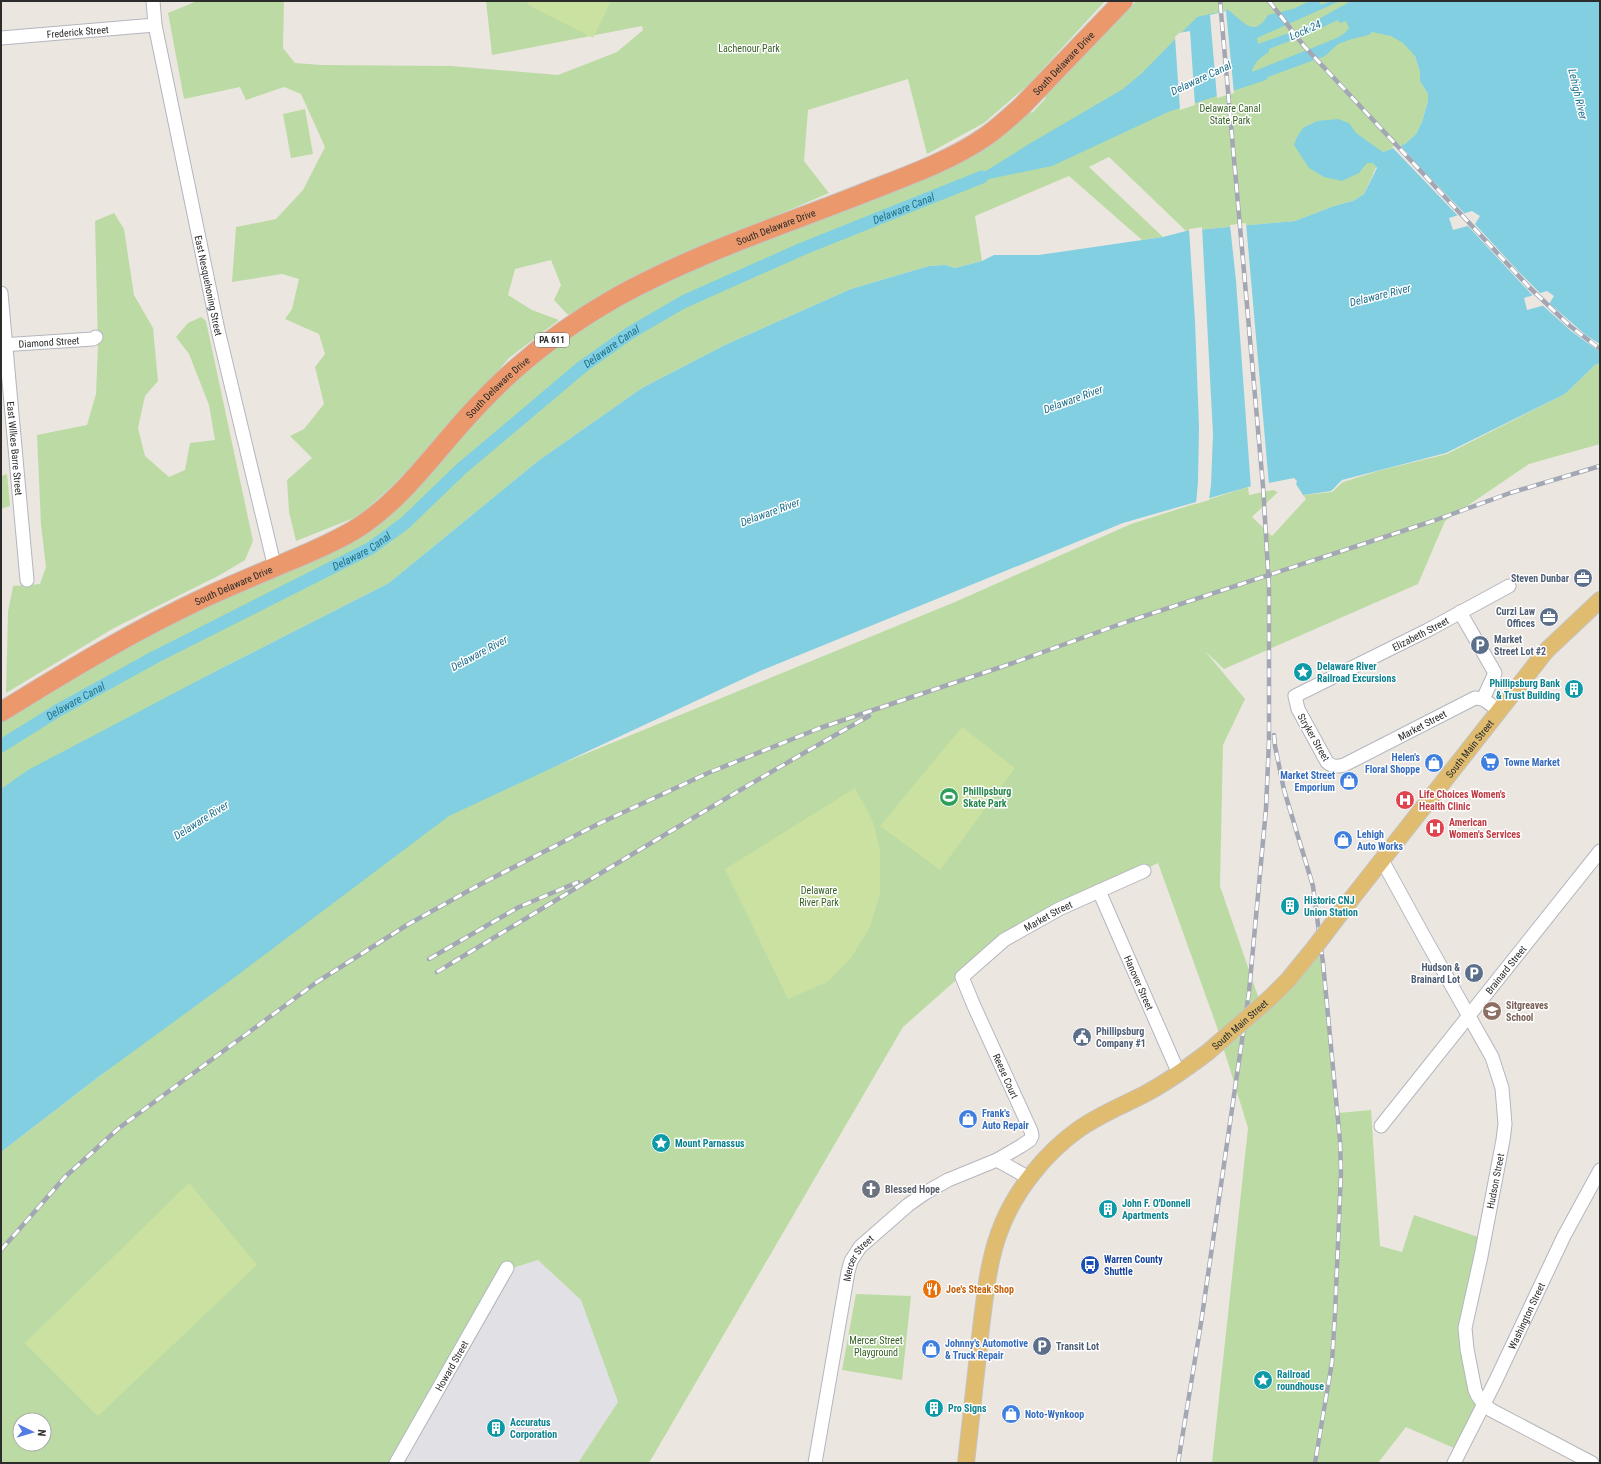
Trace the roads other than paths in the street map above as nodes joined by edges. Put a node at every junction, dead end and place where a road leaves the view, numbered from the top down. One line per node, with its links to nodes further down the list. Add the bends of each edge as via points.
1 (153, 1): 3 (street, East Nesquehoning Street)
2 (1123, 1): 8 (highway, South Delaware Drive / PA 611, via 1022,106 986,136 931,165 730,244 615,298 548,343 495,388 461,423 405,489 384,508 343,537)
3 (155, 25): 4 (street, Frederick Street); 8 (street, East Nesquehoning Street, via 218,330)
4 (1, 38)
5 (1, 293): 7 (street, East Wilkes Barre Street)
6 (96, 337): 7 (street, Diamond Street, via 93,340)
7 (4, 345): 9 (street, East Wilkes Barre Street)
8 (274, 568): 16 (highway, South Delaware Drive / PA 611, via 165,617)
9 (28, 580)
10 (1509, 586): 12 (street, Elizabeth Street)
11 (1600, 600): 15 (main road, South Main Street, via 1546,651)
12 (1460, 612): 13 (street, Elizabeth Street); 14 (street, Elizabeth Street, via 1495,672)
13 (1295, 696): 17 (street, Stryker Street, via 1298,709 1327,762 1337,767)
14 (1482, 698): 15 (street); 17 (street, Market Street, via 1475,698)
15 (1500, 711): 19 (main road, South Main Street)
16 (1, 712)
17 (1344, 765)
18 (1600, 851): 23 (street, Brainard Street)
19 (1382, 860): 23 (street, Hudson Street); 24 (main road, South Main Street, bridge, via 1288,980 1208,1052)
20 (1144, 871): 21 (street, Market Street)
21 (1099, 892): 22 (street, Market Street, via 1060,909 1004,940); 24 (street, Hanover Street)
22 (962, 977): 26 (street, Reese Court, via 1032,1136 1030,1140)
23 (1469, 1016): 25 (street, Brainard Street); 30 (street, Hudson Street, via 1498,1073 1505,1124 1465,1328 1474,1390)
24 (1179, 1074): 28 (main road, South Main Street, via 1080,1128)
25 (1381, 1126)
26 (997, 1160): 28 (street); 32 (street, Mercer Street, via 925,1192 856,1251 848,1272)
27 (1600, 1170): 30 (street, Washington Street, via 1564,1236)
28 (1029, 1178): 33 (main road, South Main Street, via 1011,1206 999,1233 993,1257 986,1293)
29 (507, 1268): 31 (street, Howard Street)
30 (1484, 1404): 34 (street, Washington Street); 35 (street, Hudson Street)
31 (396, 1463)
32 (815, 1463)
33 (966, 1463)
34 (1454, 1463)
35 (1592, 1463)

